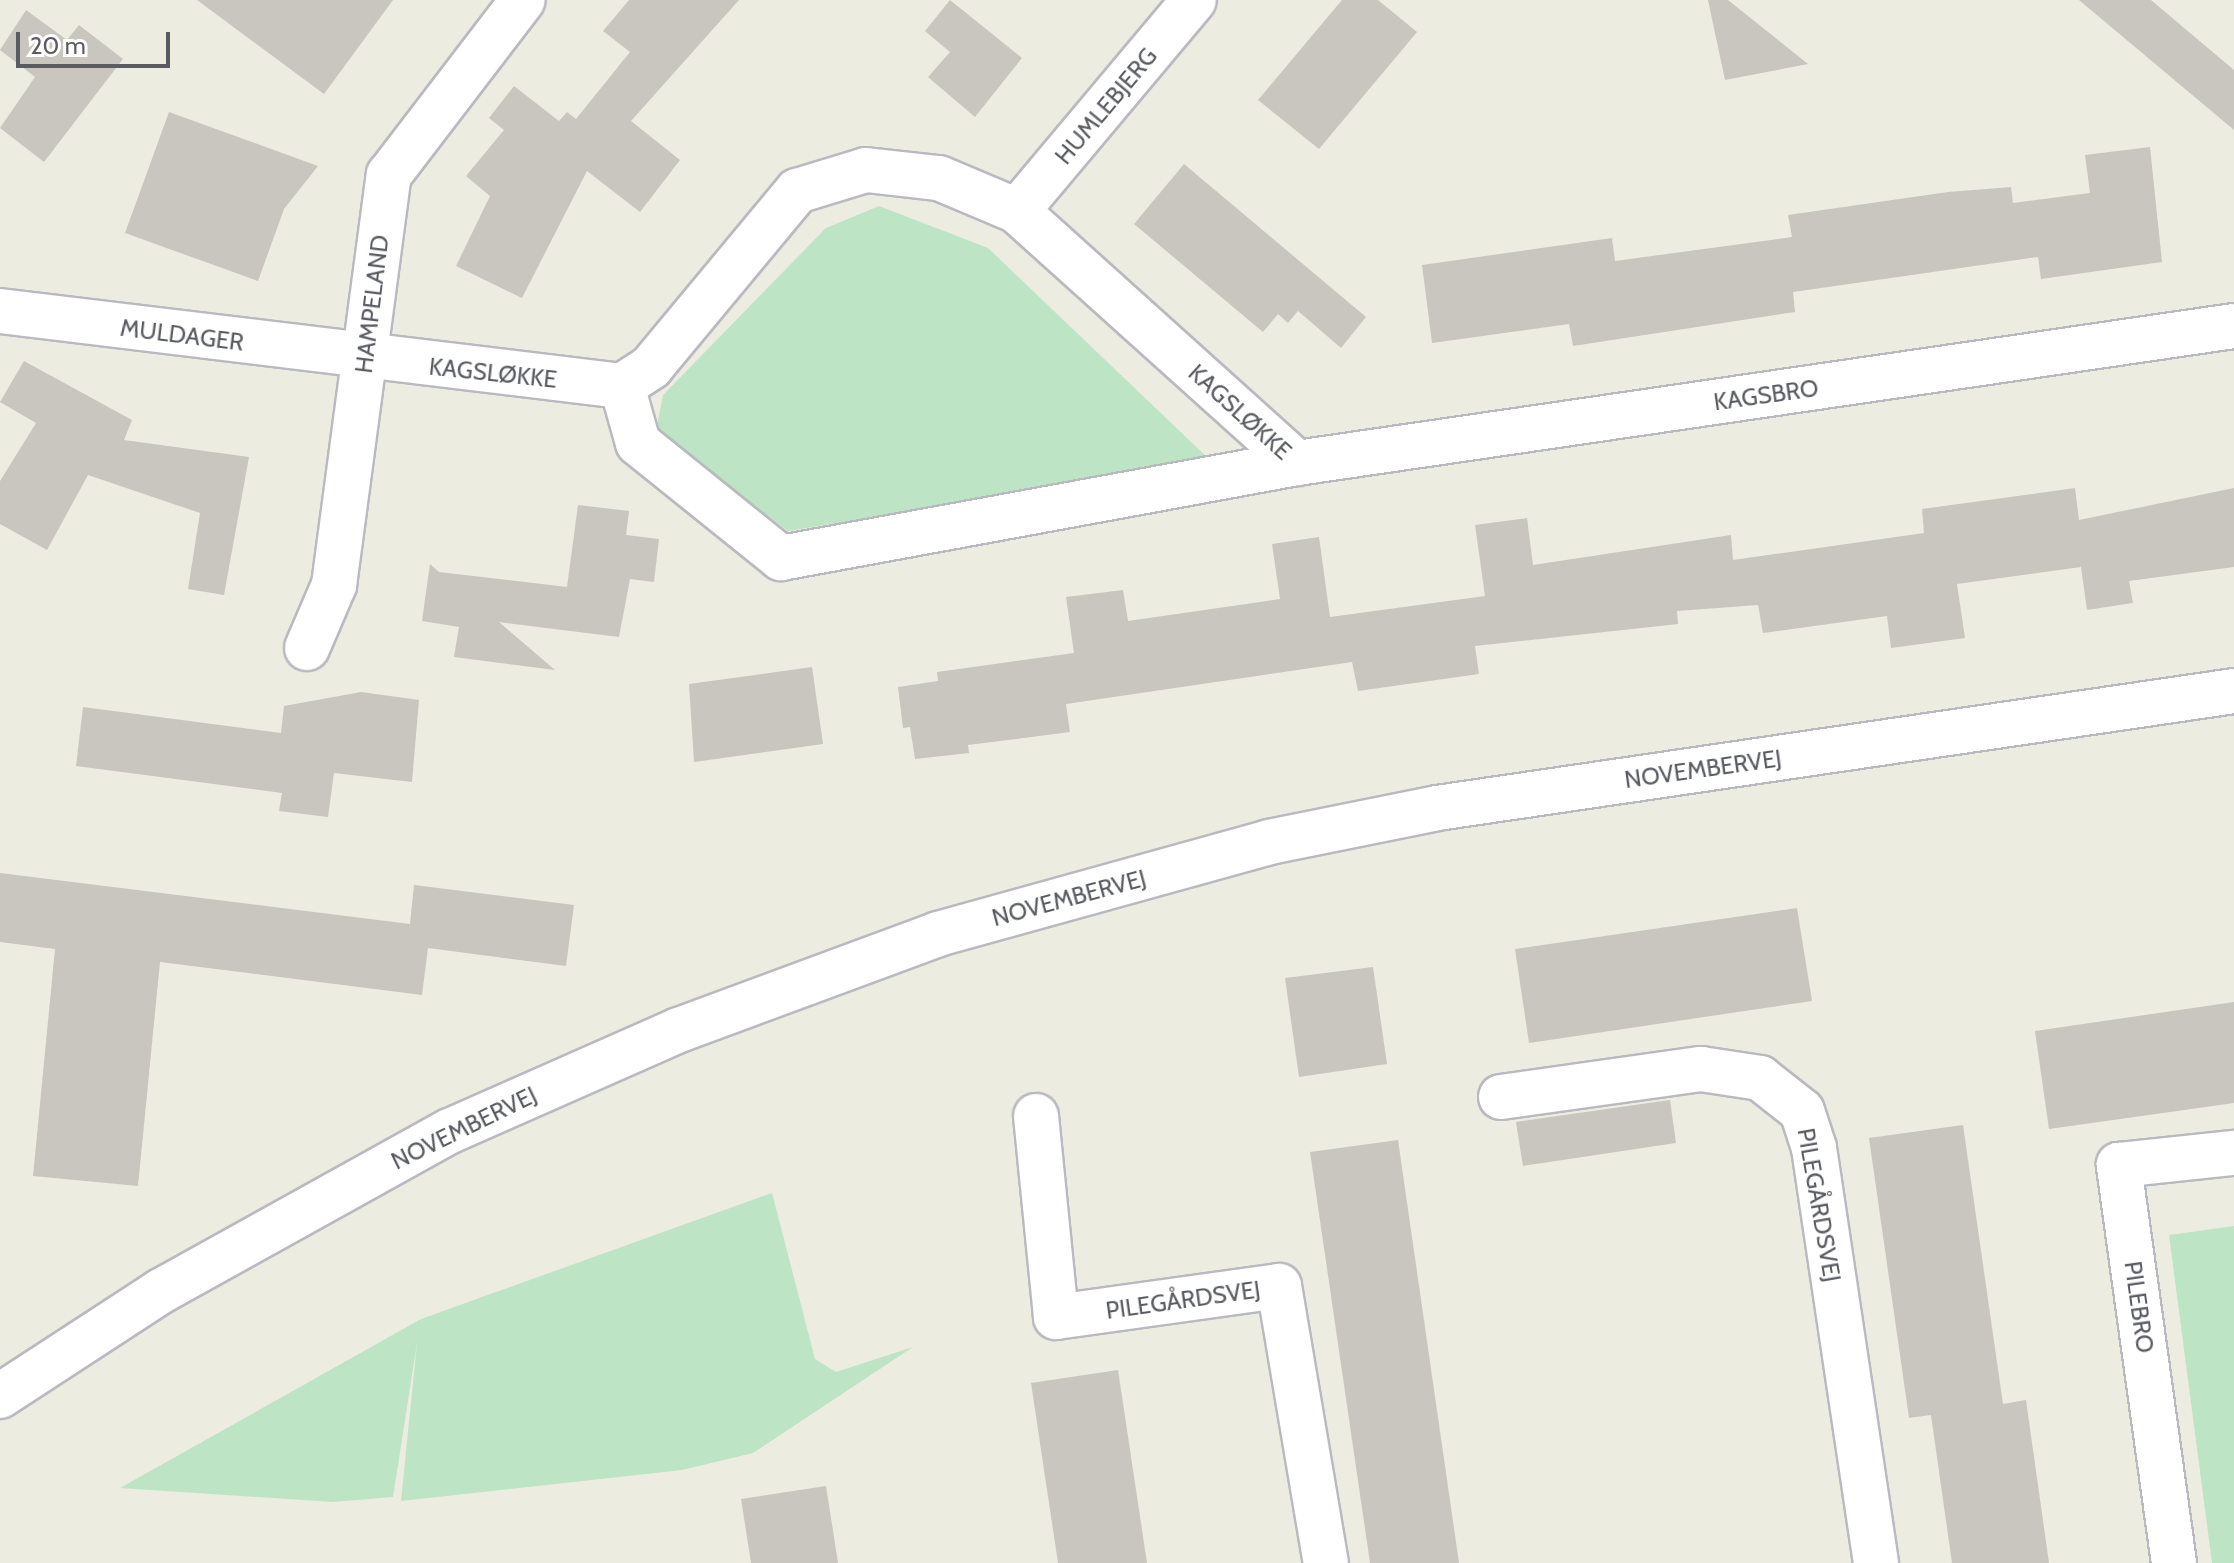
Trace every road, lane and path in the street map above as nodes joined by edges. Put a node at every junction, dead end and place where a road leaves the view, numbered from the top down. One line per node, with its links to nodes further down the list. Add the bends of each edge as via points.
1 (523, 0): 6 (street, HAMPELAND, via 389,175)
2 (1194, 0): 3 (street, HUMLEBJERG)
3 (1017, 211): 7 (street, KAGSLØKKE, via 939,178 866,170 797,191 651,367); 8 (street, KAGSLØKKE)
4 (0, 311): 6 (street, MULDAGER)
5 (2234, 326): 8 (street, KAGSBRO)
6 (364, 360): 7 (street, KAGSLØKKE); 9 (street, HAMPELAND, via 334,585)
7 (622, 386): 8 (street, KAGSLØKKE, via 638,443 781,558)
8 (1297, 463)
9 (307, 648)
10 (2234, 691): 14 (street, NOVEMBERVEJ, via 1437,808 1269,842 938,934 679,1030 450,1131 161,1291)
11 (1501, 1097): 16 (street, PILEGÅRDSVEJ, via 1701,1069 1760,1078 1802,1111 1814,1148)
12 (1036, 1116): 15 (street, PILEGÅRDSVEJ, via 1056,1317 1279,1286)
13 (2234, 1153): 17 (street, PILEBRO, via 2119,1165)
14 (0, 1396)
15 (1326, 1563)
16 (1876, 1563)
17 (2174, 1563)

